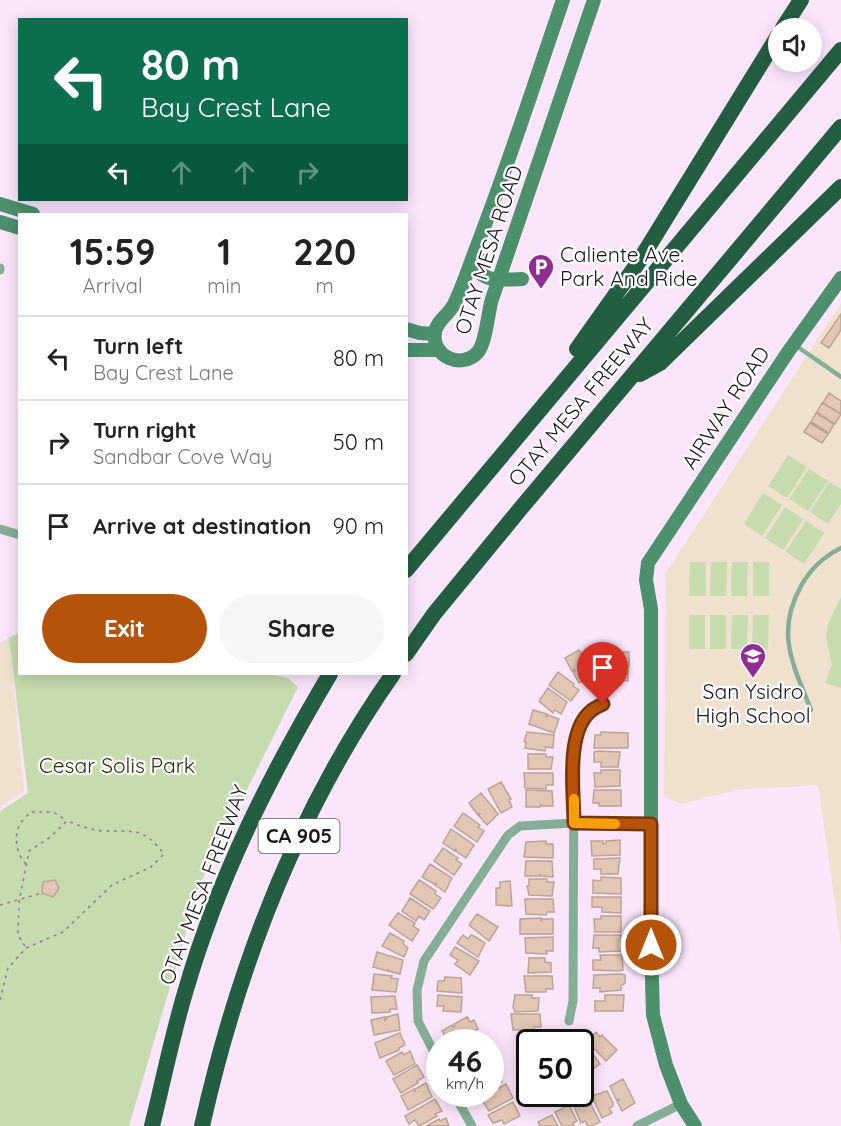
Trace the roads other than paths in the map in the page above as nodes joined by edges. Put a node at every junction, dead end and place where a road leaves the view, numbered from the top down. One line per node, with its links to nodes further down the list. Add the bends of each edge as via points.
1 (562, 0): 13 (street, OTAY MESA ROAD)
2 (594, 0): 14 (street, OTAY MESA ROAD)
3 (801, 0): 4 (highway)
4 (789, 18)
5 (841, 50): 24 (highway, OTAY MESA FREEWAY)
6 (768, 52): 24 (highway, via 640,260)
7 (841, 127): 23 (highway, OTAY MESA FREEWAY)
8 (841, 188): 23 (highway, via 660,363)
9 (0, 204): 10 (street)
10 (30, 213)
11 (0, 222): 12 (street)
12 (18, 227)
13 (482, 235): 16 (street, via 475,265 489,278); 18 (street, OTAY MESA ROAD, via 455,302 437,325)
14 (505, 260): 16 (street, OTAY MESA ROAD); 16 (street, via 522,279)
15 (841, 278): 19 (street, AIRWAY ROAD)
16 (498, 280): 21 (street, OTAY MESA ROAD, via 479,351 471,358 455,361)
17 (408, 330): 18 (street)
18 (435, 334): 21 (street, OTAY MESA ROAD)
19 (793, 344): 22 (lane); 35 (street, AIRWAY ROAD, via 648,562)
20 (408, 350): 21 (street)
21 (439, 350)
22 (841, 376)
23 (629, 381): 29 (highway, OTAY MESA FREEWAY, via 434,614)
24 (503, 452): 28 (highway, OTAY MESA FREEWAY)
25 (0, 529): 26 (street)
26 (18, 535)
27 (841, 548): 33 (lane, via 822,559 808,574 789,613 786,633 790,652)
28 (408, 568)
29 (408, 651)
30 (329, 675): 40 (highway, OTAY MESA FREEWAY / CA 905, via 271,777 227,876 184,994)
31 (392, 675): 41 (highway, CA 905, via 334,769 272,899 238,990)
32 (603, 704): 34 (street, via 582,720 574,744)
33 (811, 710)
34 (574, 823): 35 (street); 36 (street, via 573,1000); 37 (street, via 520,825 508,835 424,961 417,990 418,1021)
35 (651, 824): 38 (street, via 653,1015)
36 (568, 1021)
37 (426, 1037)
38 (681, 1104): 43 (street); 44 (street)
39 (461, 1107): 42 (street)
40 (152, 1126)
41 (202, 1126)
42 (472, 1126)
43 (637, 1126)
44 (695, 1126)

